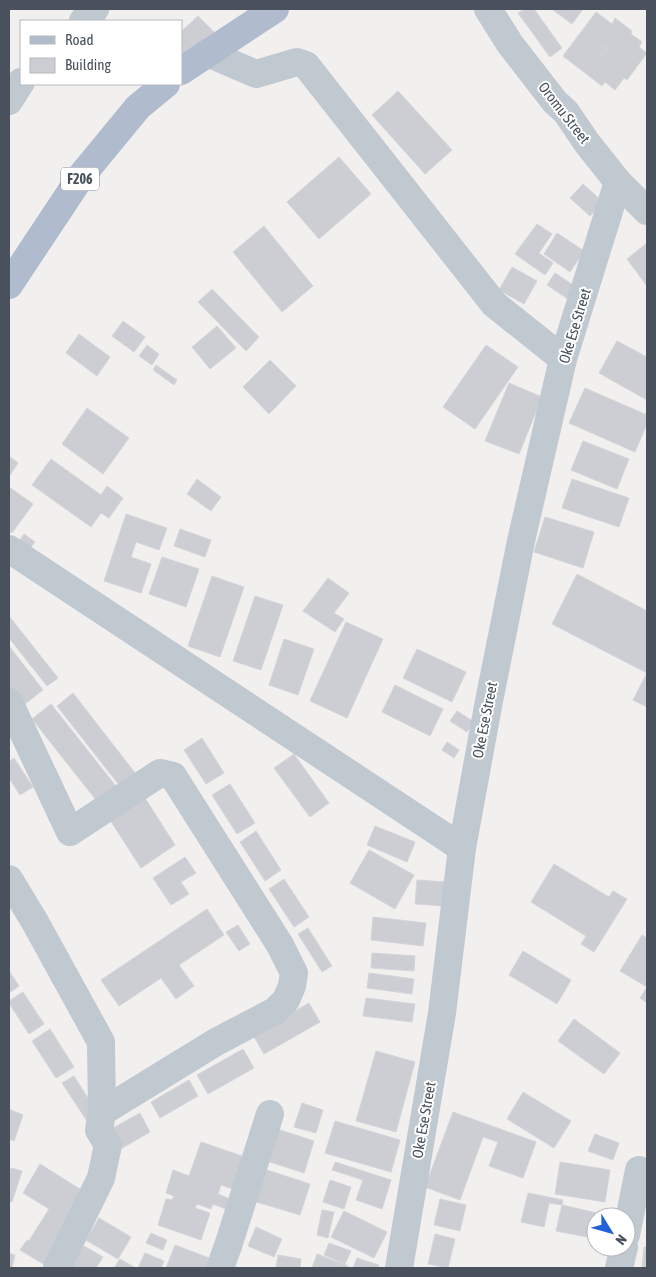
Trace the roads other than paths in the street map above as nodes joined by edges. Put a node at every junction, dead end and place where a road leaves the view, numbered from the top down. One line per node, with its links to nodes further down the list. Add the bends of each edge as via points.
1 (95, 9): 4 (street)
2 (275, 9): 5 (main road)
3 (488, 9): 10 (street, Oromu Street, via 510,44)
4 (85, 20)
5 (207, 54): 6 (main road); 13 (street, via 256,74 297,62 306,65 494,304)
6 (182, 70)
7 (20, 84): 9 (street)
8 (165, 85): 12 (main road, F206, via 138,107 82,175)
9 (9, 101)
10 (618, 182): 11 (street, Oromu Street); 13 (street, Oke Ese Street)
11 (647, 211)
12 (9, 285)
13 (563, 359): 16 (street, Oke Ese Street, via 521,541)
14 (9, 549): 16 (street)
15 (9, 702): 18 (street, via 70,832 160,773 173,776 280,945 294,973 286,1000 275,1011 216,1042)
16 (462, 848): 24 (street, Oke Ese Street, via 442,1013)
17 (9, 879): 18 (street, via 102,1042)
18 (102, 1112): 22 (street, via 99,1130 108,1145 101,1178)
19 (270, 1114): 23 (street)
20 (638, 1170): 21 (street)
21 (631, 1207)
22 (57, 1268)
23 (220, 1268)
24 (399, 1268)

